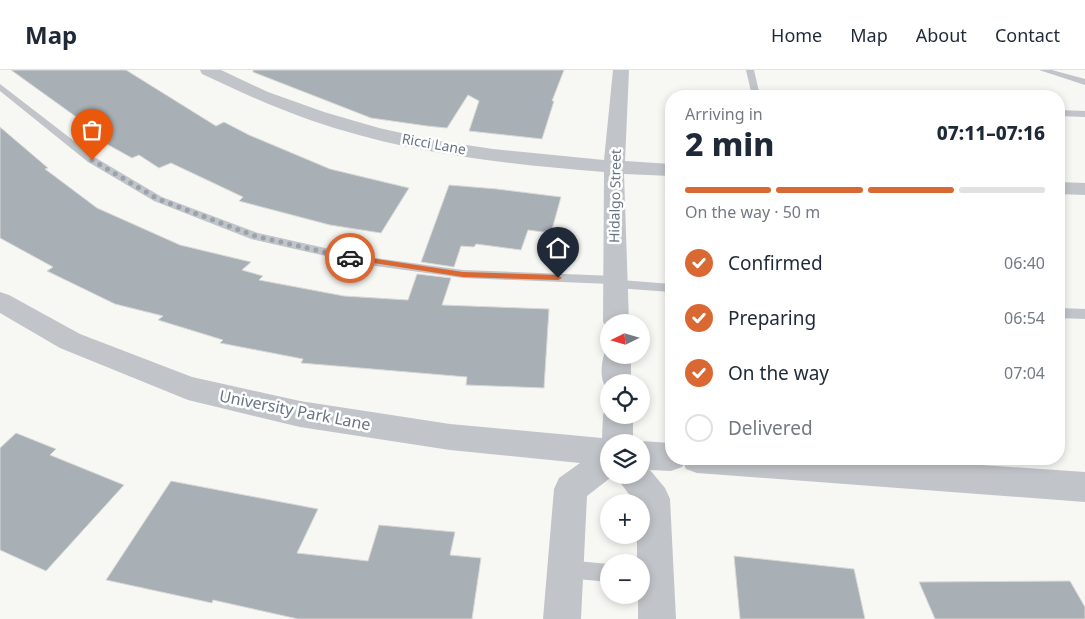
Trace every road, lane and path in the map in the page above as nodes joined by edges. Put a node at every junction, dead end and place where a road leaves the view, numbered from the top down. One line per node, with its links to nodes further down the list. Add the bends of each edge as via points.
1 (208, 70): 10 (street, Ricci Lane, via 278,101 359,129 499,156)
2 (621, 70): 10 (street, Hidalgo Street)
3 (750, 70): 7 (lane)
4 (1044, 70): 5 (lane)
5 (1085, 82)
6 (0, 87): 14 (lane, via 92,160 158,199 255,236 361,260 463,274)
7 (755, 90)
8 (1065, 113): 9 (lane)
9 (1085, 114)
10 (614, 168): 11 (street, Ricci Lane); 14 (street, Hidalgo Street)
11 (665, 170)
12 (1065, 188): 13 (street)
13 (1085, 189)
14 (616, 282): 15 (lane); 18 (street, Hidalgo Street)
15 (665, 287)
16 (0, 301): 20 (street, University Park Lane, via 70,341 188,388 300,414 450,437)
17 (1065, 312): 19 (lane)
18 (616, 314)
19 (1085, 314)
20 (600, 451)
21 (650, 456): 22 (street)
22 (665, 457)
23 (783, 465): 26 (street)
24 (600, 467): 28 (street, via 571,489)
25 (641, 484): 27 (street, via 653,500)
26 (1085, 486)
27 (649, 554)
28 (565, 569): 29 (lane); 31 (street)
29 (600, 572)
30 (650, 586): 32 (street)
31 (562, 619)
32 (657, 619)

